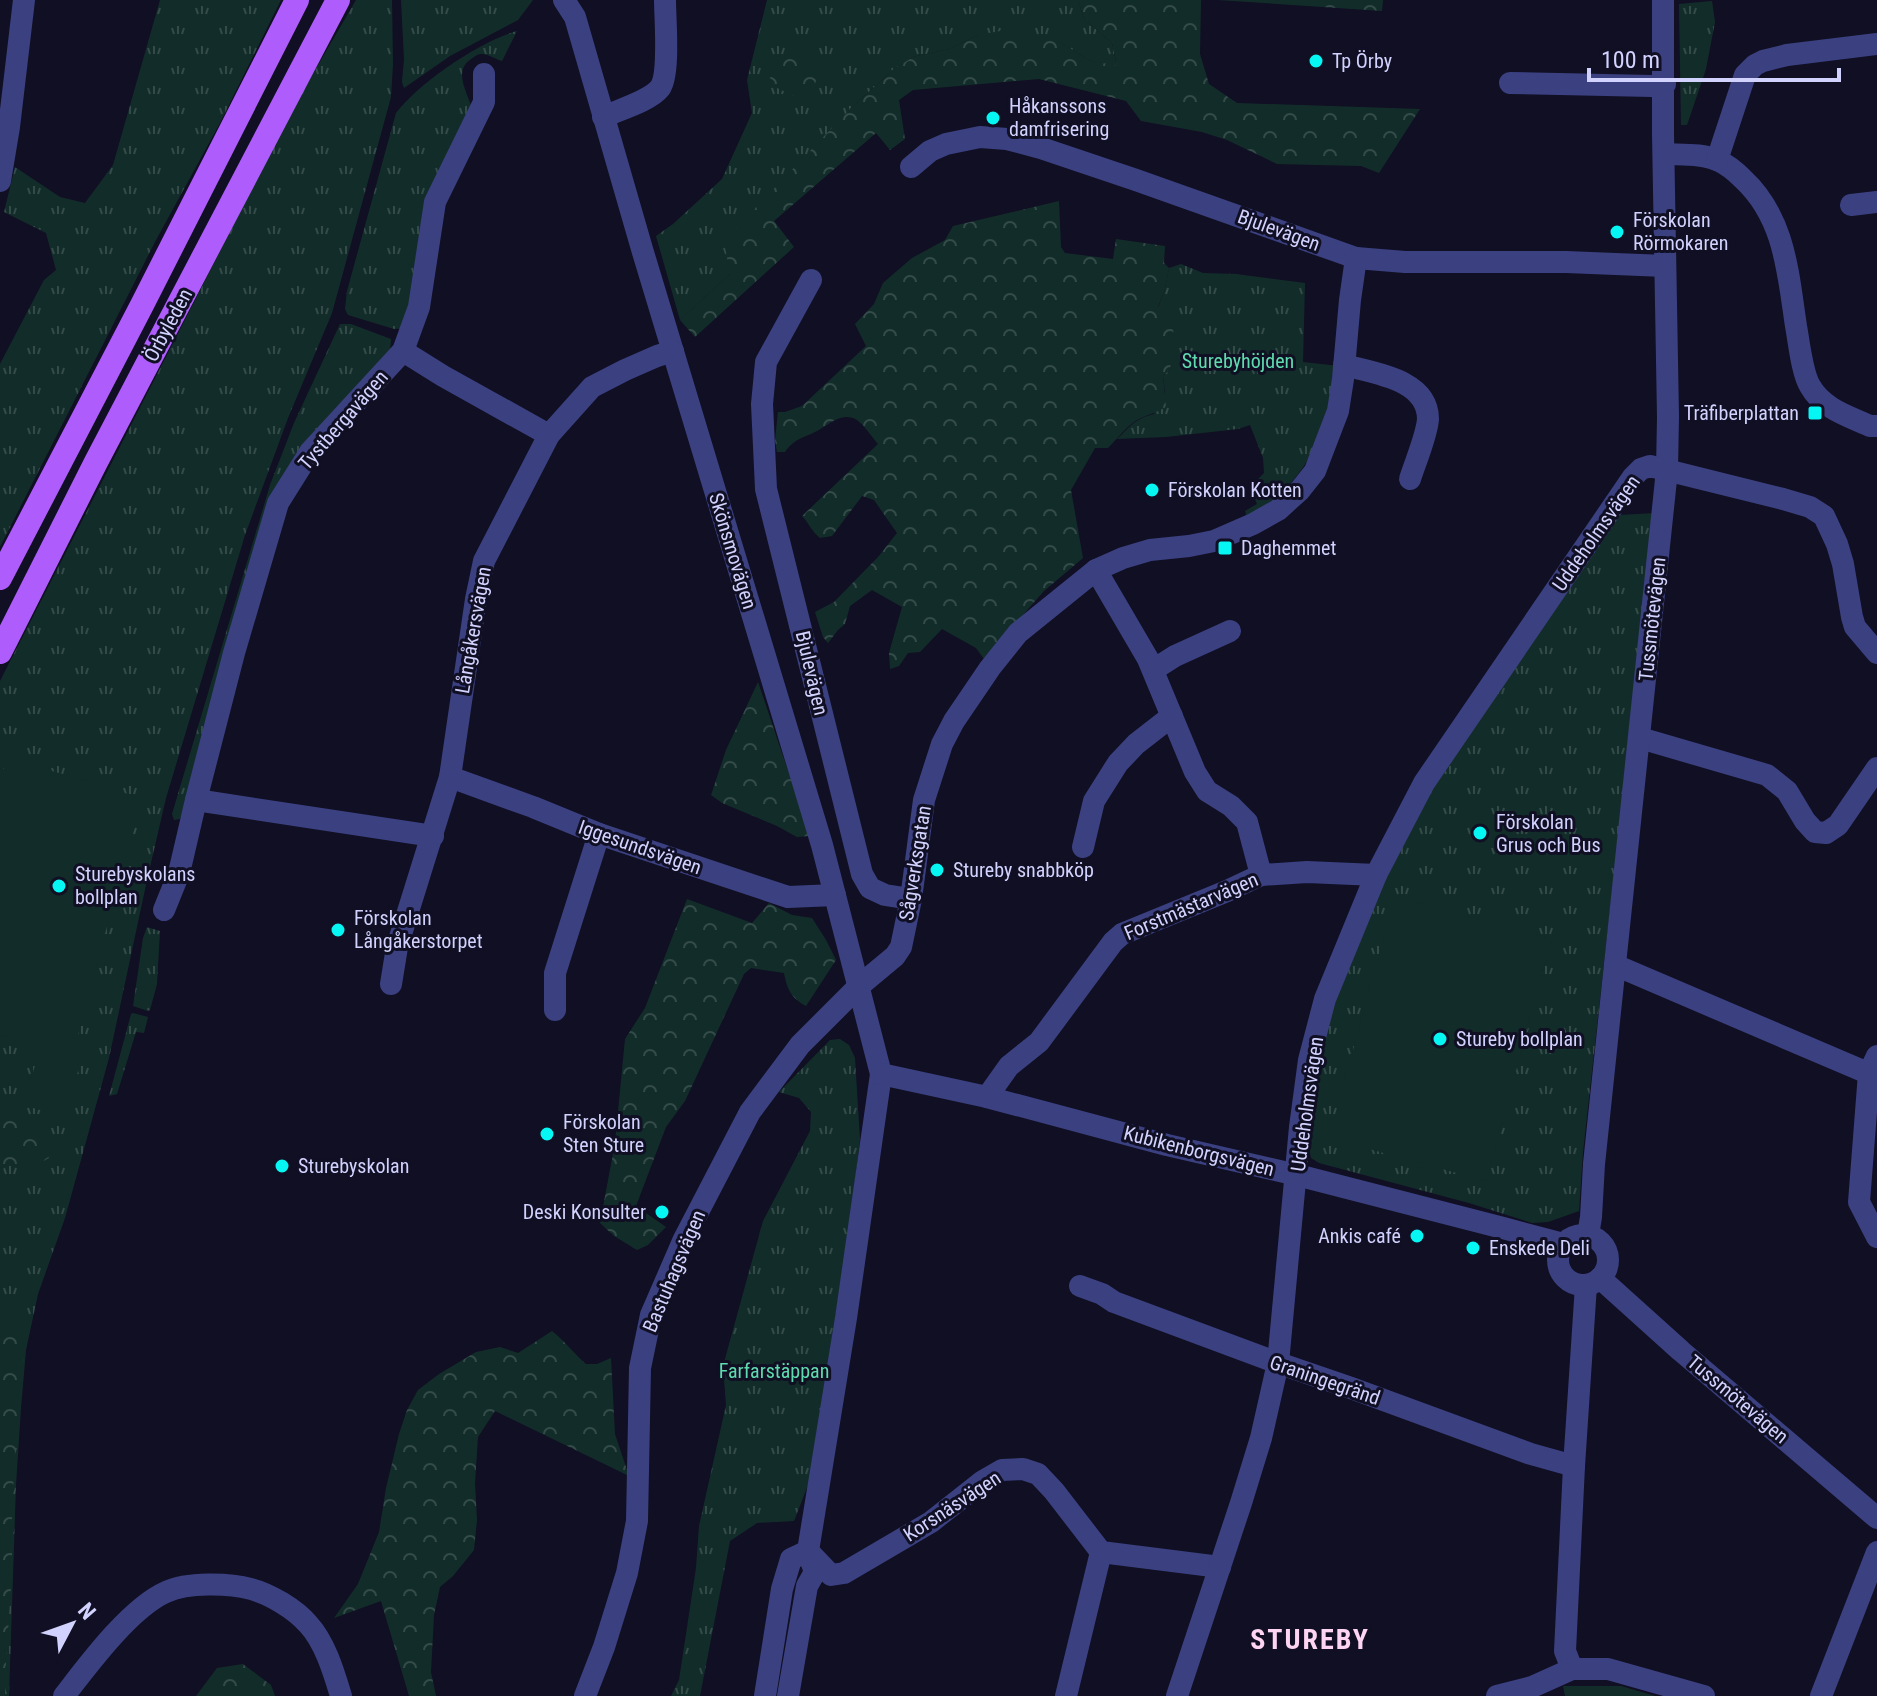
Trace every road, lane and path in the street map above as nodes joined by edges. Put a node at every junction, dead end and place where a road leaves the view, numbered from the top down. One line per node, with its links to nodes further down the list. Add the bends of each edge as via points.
1 (24, 0): 15 (street)
2 (297, 0): 29 (main road, Örbyleden)
3 (338, 0): 31 (main road, Örbyleden)
4 (564, 0): 11 (street, Skönsmovägen, via 575,17)
5 (665, 0): 11 (street, via 666,71 660,88)
6 (1663, 0): 10 (street, Tussmötevägen)
7 (1877, 44): 13 (street, via 1787,55 1755,65 1745,75)
8 (484, 74): 21 (street, Tystbergavägen, via 484,102 435,202 419,307)
9 (1510, 83): 10 (street)
10 (1665, 84): 12 (street, Tussmötevägen)
11 (603, 117): 22 (street, Skönsmovägen)
12 (1664, 154): 13 (street); 19 (street, Tussmötevägen)
13 (1717, 160): 24 (street, via 1751,186 1772,214 1786,257 1809,386 1831,410)
14 (911, 167): 18 (street, Bjulevägen, via 946,144 980,137 1007,139)
15 (0, 181)
16 (1877, 202): 17 (street)
17 (1851, 205)
18 (1356, 258): 19 (street, Bjulevägen); 23 (street, Sågverksgatan)
19 (1665, 266): 26 (street, Tussmötevägen)
20 (811, 280): 45 (street, Bjulevägen, via 766,362 766,489 862,874 870,888)
21 (403, 351): 25 (street); 38 (street, Tystbergavägen, via 310,452 278,503)
22 (673, 351): 25 (street, Långåkersvägen, via 592,387); 44 (street, Skönsmovägen)
23 (1344, 365): 27 (street, via 1396,380 1414,389 1425,403 1428,419); 28 (street, Sågverksgatan, via 1338,411 1315,471 1278,510 1214,541 1150,550)
24 (1877, 426)
25 (549, 435): 37 (street, Långåkersvägen, via 484,561)
26 (1667, 470): 32 (street, via 1810,507 1824,516 1843,564 1855,627); 35 (street, Tussmötevägen); 43 (street, Uddeholmsvägen, via 1650,466 1633,477 1424,783)
27 (1410, 479)
28 (1096, 570): 33 (street); 45 (street, Sågverksgatan, via 1018,633 954,721 924,800)
29 (0, 578)
30 (1230, 631): 33 (street)
31 (0, 652)
32 (1877, 653)
33 (1153, 670): 34 (street)
34 (1172, 716): 41 (street, via 1118,763 1094,801); 42 (street, via 1207,791 1247,822)
35 (1640, 738): 36 (street, via 1767,775 1787,791 1815,832 1826,833 1838,825); 47 (street, Tussmötevägen)
36 (1877, 768)
37 (450, 777): 39 (street, Iggesundsvägen); 40 (street, Långåkersvägen)
38 (196, 800): 40 (street); 46 (street, Tystbergavägen, via 179,873)
39 (599, 834): 44 (street, Iggesundsvägen, via 788,897); 50 (street, via 555,973)
40 (433, 836): 48 (street, Långåkersvägen, via 397,947)
41 (1083, 847)
42 (1261, 875): 43 (street, Forstmästarvägen); 53 (street, Forstmästarvägen, via 1122,934 1039,1042 1009,1066)
43 (1376, 875): 54 (street, Uddeholmsvägen, via 1325,999 1309,1060)
44 (835, 895): 49 (street, Skönsmovägen)
45 (911, 899): 49 (street, Sågverksgatan, via 901,947)
46 (164, 910)
47 (1615, 965): 51 (street); 55 (street, Tussmötevägen)
48 (391, 984)
49 (859, 986): 52 (street); 70 (street, Bastuhagsvägen, via 800,1045 750,1112 651,1315 640,1368 637,1521 627,1573)
50 (555, 1010)
51 (1874, 1069): 56 (street, via 1859,1202)
52 (881, 1074): 53 (street, Kubikenborgsvägen); 63 (street)
53 (987, 1097): 54 (street, Kubikenborgsvägen)
54 (1297, 1175): 57 (street, Kubikenborgsvägen); 60 (street, Uddeholmsvägen)
55 (1588, 1235): 57 (street); 58 (street, via 1603,1244 1608,1256 1607,1266)
56 (1877, 1237)
57 (1563, 1244): 58 (street, via 1557,1262 1562,1273 1578,1285)
58 (1593, 1282): 61 (street); 62 (street, Tussmötevägen)
59 (1080, 1286): 60 (street, Graningegränd)
60 (1278, 1363): 61 (street, Graningegränd); 66 (street, Uddeholmsvägen, via 1261,1438)
61 (1574, 1466): 67 (street, via 1565,1651)
62 (1877, 1518)
63 (808, 1551): 64 (street, Korsnäsvägen, via 831,1575 844,1573 931,1522 983,1481 1002,1470 1023,1469 1038,1474 1054,1491); 71 (street, via 791,1559 782,1589); 72 (street, via 815,1572 807,1586)
64 (1101, 1552): 66 (street); 73 (street)
65 (1877, 1552): 77 (street)
66 (1220, 1567): 74 (street, Uddeholmsvägen)
67 (1572, 1669): 75 (street); 76 (street, via 1608,1669)
68 (64, 1696): 69 (street, via 135,1612 167,1591 195,1585 250,1588 275,1598 309,1624)
69 (341, 1696)
70 (585, 1696)
71 (765, 1696)
72 (788, 1696)
73 (1066, 1696)
74 (1177, 1696)
75 (1497, 1696)
76 (1704, 1696)
77 (1821, 1696)

